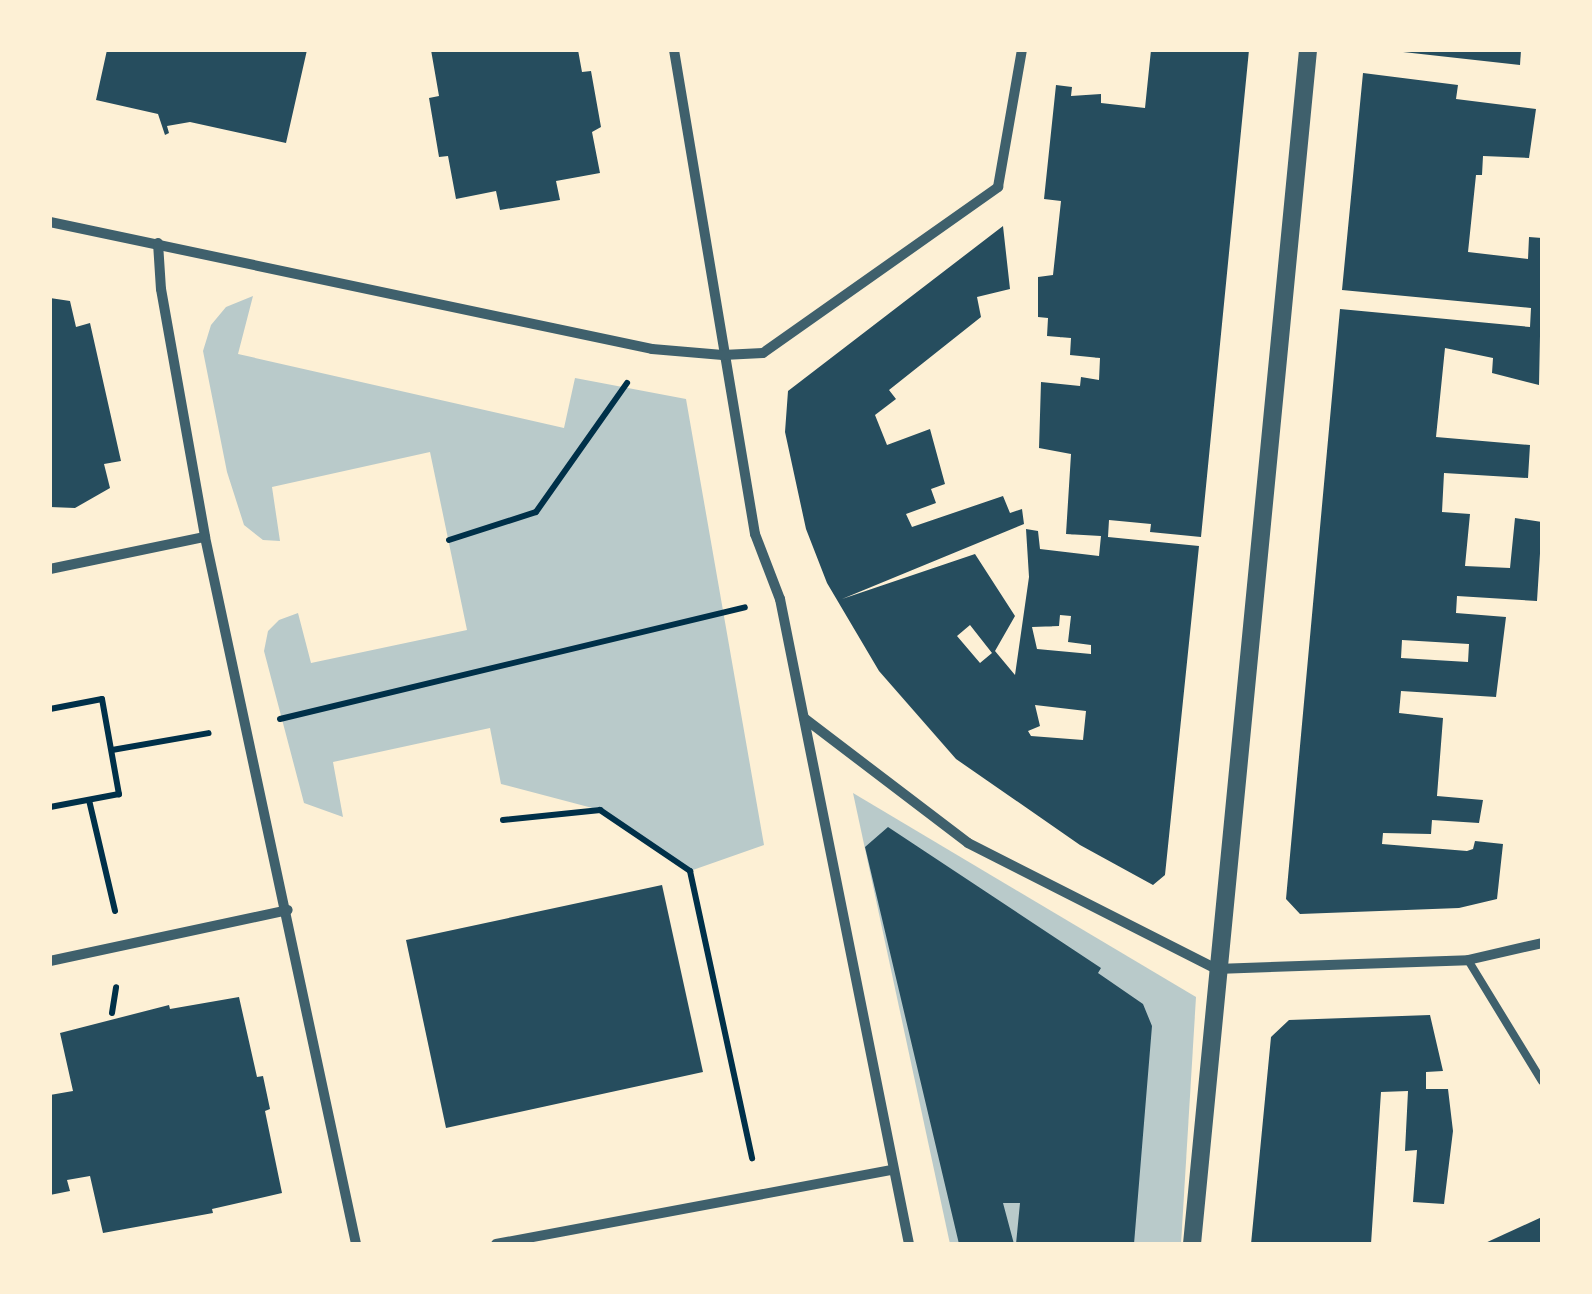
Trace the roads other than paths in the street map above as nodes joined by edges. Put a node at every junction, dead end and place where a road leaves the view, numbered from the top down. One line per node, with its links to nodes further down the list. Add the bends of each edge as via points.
1 (674, 50): 6 (street)
2 (1022, 50): 6 (street, via 998,187 763,353)
3 (1308, 50): 14 (street)
4 (50, 222): 5 (street)
5 (158, 243): 6 (street, via 652,349); 7 (street)
6 (723, 355): 9 (street, via 755,534 780,599)
7 (206, 537): 8 (street); 10 (street)
8 (50, 569)
9 (803, 717): 14 (street, via 968,843); 16 (street)
10 (288, 910): 13 (street); 17 (street)
11 (1542, 944): 12 (street)
12 (1468, 960): 14 (street); 15 (lane)
13 (50, 961)
14 (1216, 969): 20 (street)
15 (1542, 1080)
16 (893, 1170): 18 (street); 19 (street)
17 (356, 1244)
18 (496, 1244)
19 (909, 1244)
20 (1192, 1244)

